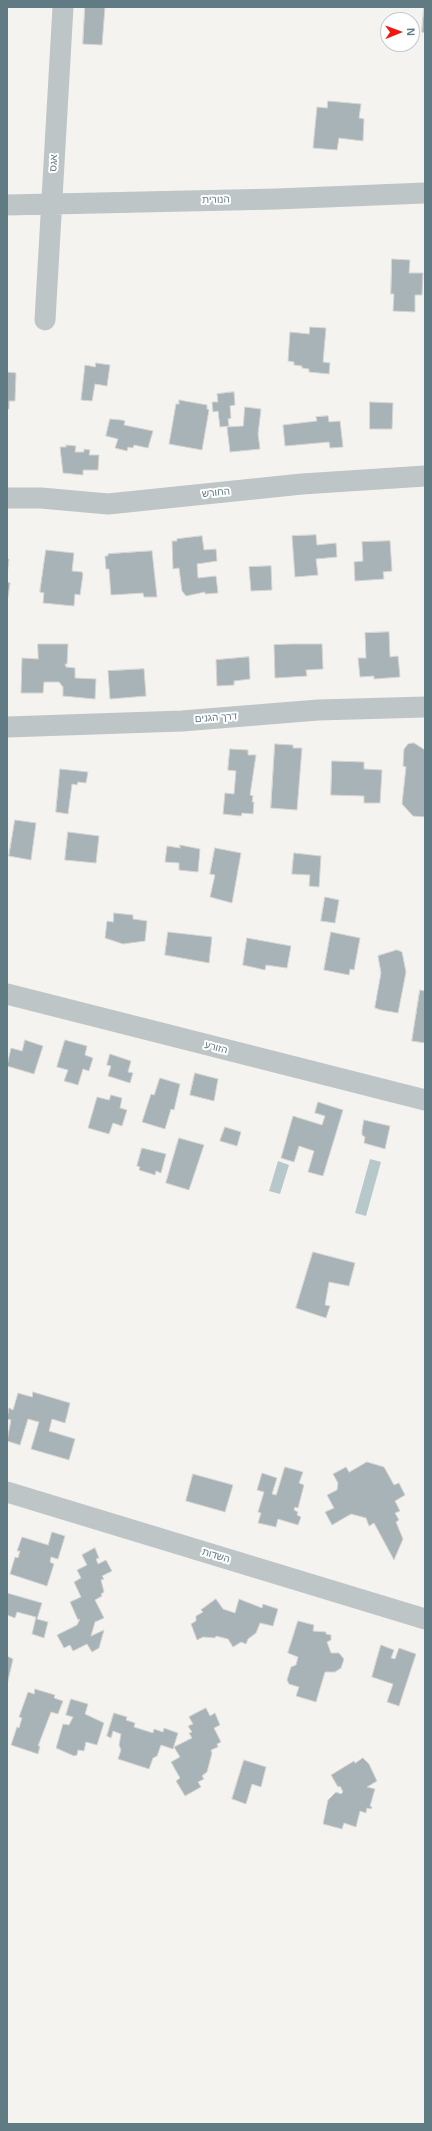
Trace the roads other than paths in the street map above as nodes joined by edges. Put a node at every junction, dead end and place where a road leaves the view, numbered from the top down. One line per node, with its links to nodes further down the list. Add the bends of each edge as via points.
1 (64, 7): 3 (street, אגס)
2 (425, 193): 3 (street, הנורית)
3 (52, 204): 4 (street, הנורית); 5 (street, אגס)
4 (7, 205)
5 (45, 320)
6 (425, 476): 7 (street, החורש, via 302,484 108,504 41,498)
7 (7, 498)
8 (425, 706): 9 (street, דרך הגנים)
9 (7, 727)
10 (7, 994): 11 (street, הזורע)
11 (425, 1100)
12 (7, 1492): 13 (street, השדות)
13 (425, 1619)

